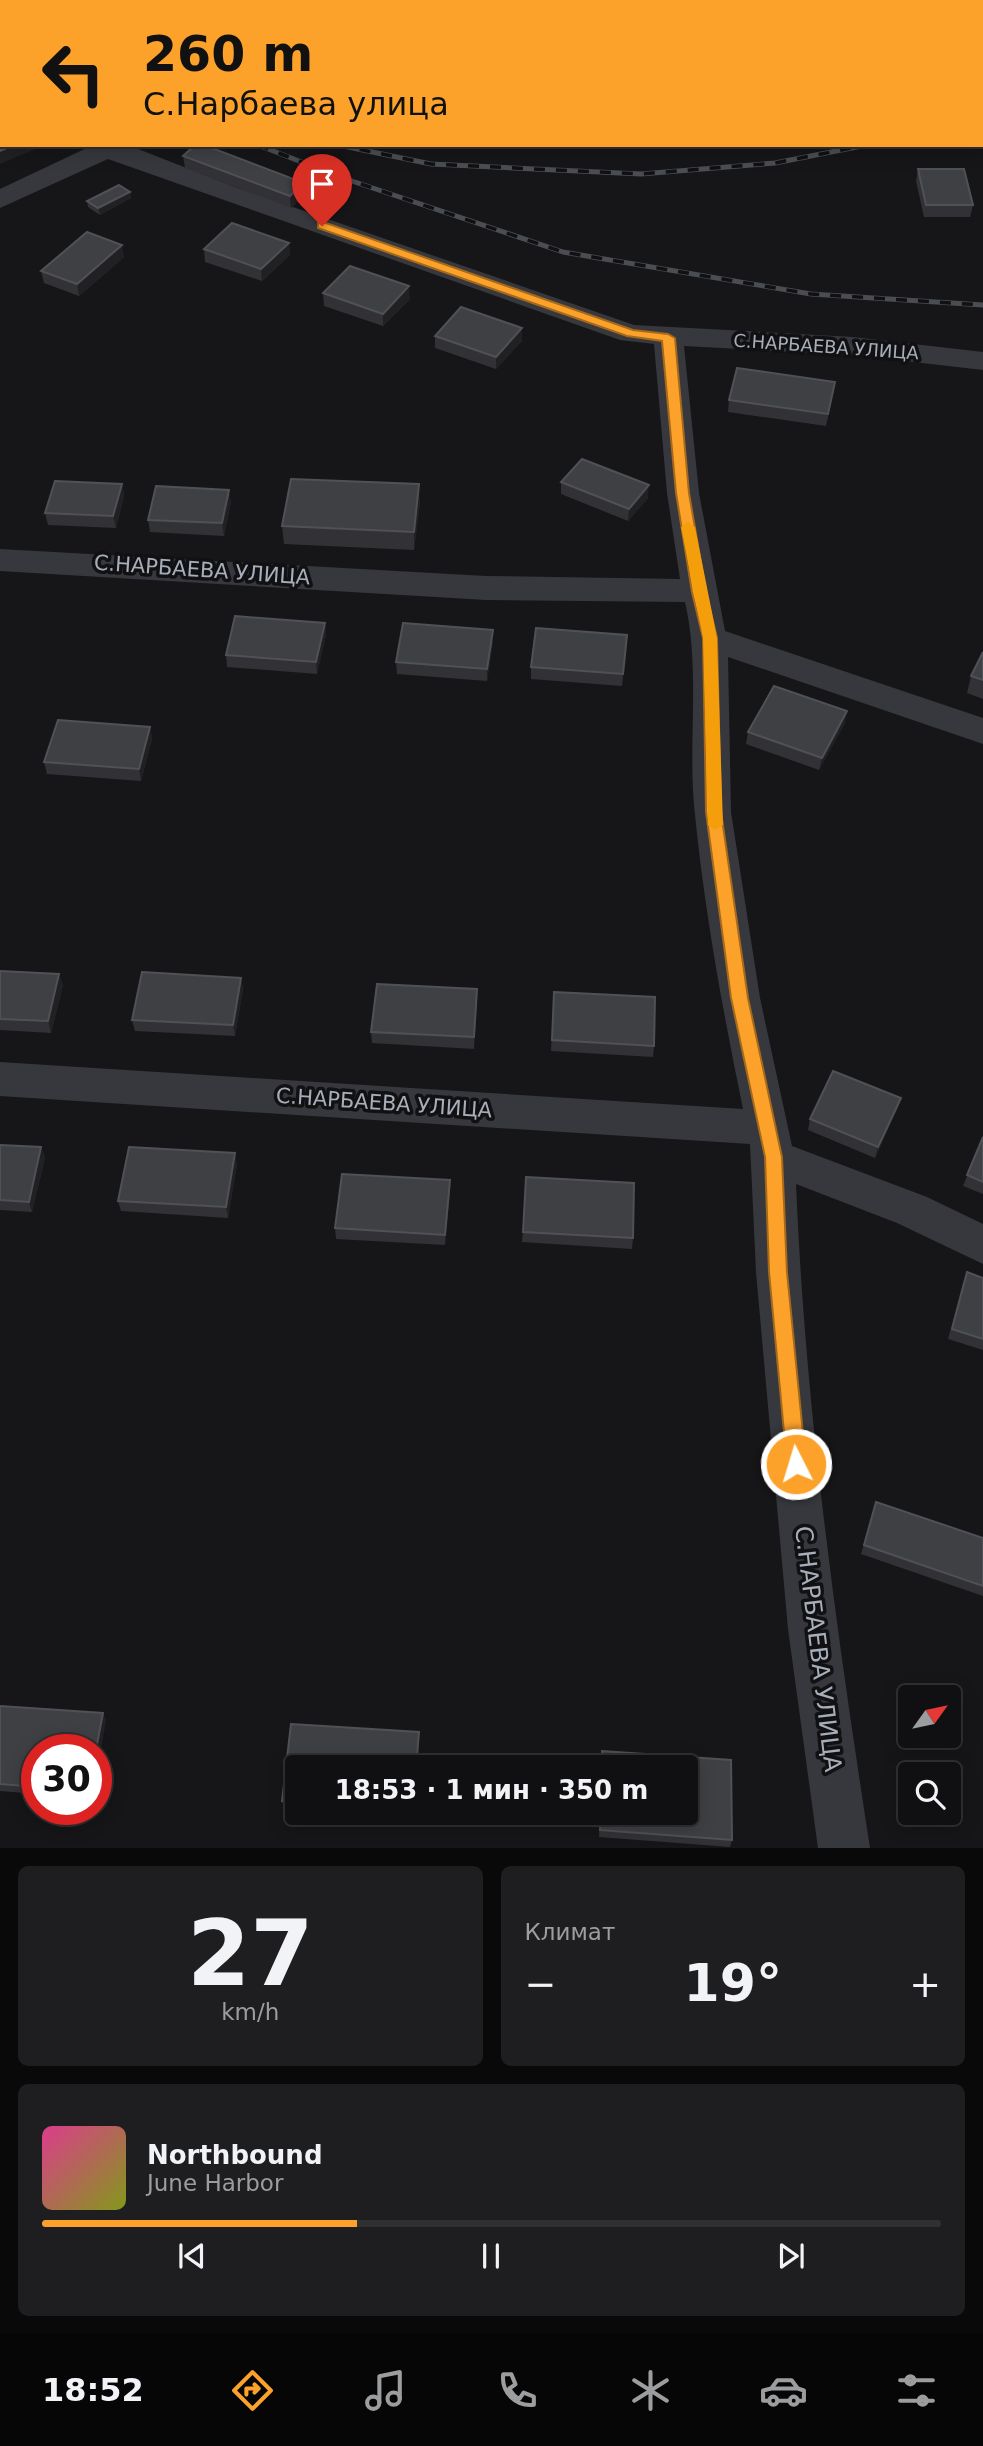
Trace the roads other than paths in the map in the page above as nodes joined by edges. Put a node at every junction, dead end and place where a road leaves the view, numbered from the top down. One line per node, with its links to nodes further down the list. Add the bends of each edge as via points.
1 (111, 147): 2 (street); 3 (street, С.НАРБАЕВА УЛИЦА, via 631,334)
2 (0, 200)
3 (668, 338): 4 (street, С.НАРБАЕВА УЛИЦА, via 853,346); 6 (street, С.НАРБАЕВА УЛИЦА, via 683,493)
4 (983, 361)
5 (0, 560): 6 (street, С.НАРБАЕВА УЛИЦА, via 486,588)
6 (699, 592): 7 (street, С.НАРБАЕВА УЛИЦА)
7 (710, 638): 8 (street); 10 (street, С.НАРБАЕВА УЛИЦА, via 713,812 740,998)
8 (983, 731)
9 (0, 1079): 10 (street, С.НАРБАЕВА УЛИЦА)
10 (771, 1143): 11 (street, С.НАРБАЕВА УЛИЦА); 12 (street, С.НАРБАЕВА УЛИЦА, via 778,1272 812,1629)
11 (983, 1245)
12 (844, 1847)

